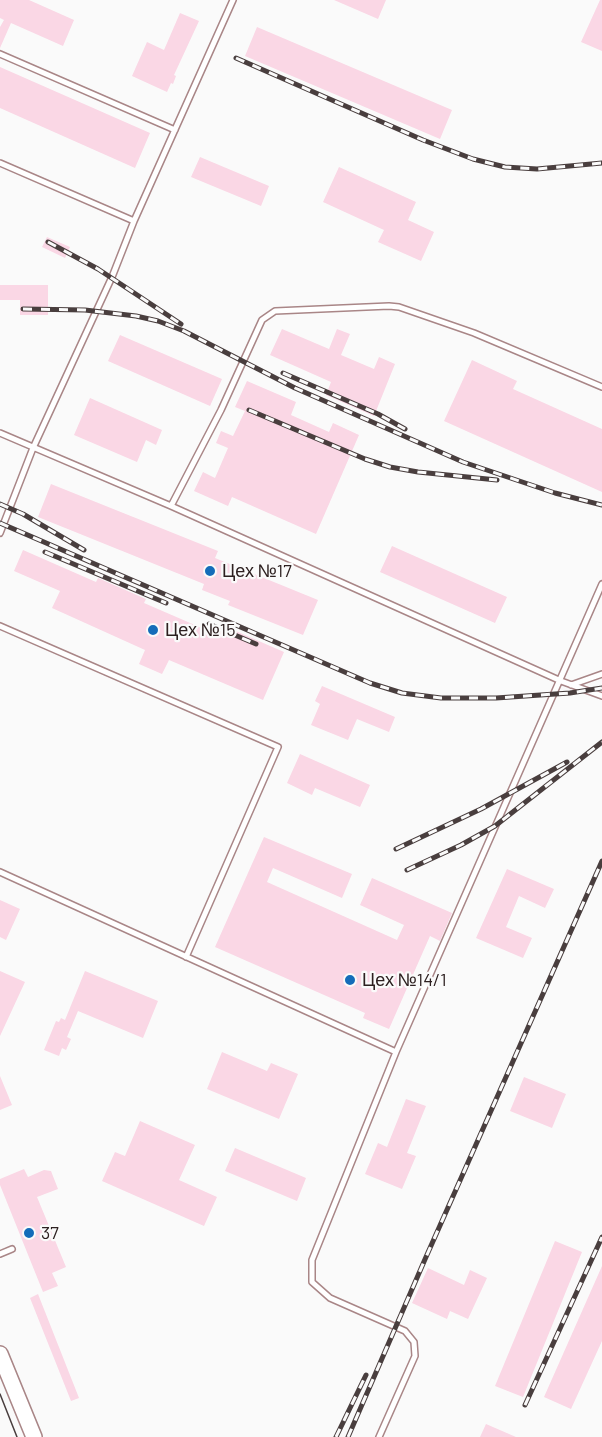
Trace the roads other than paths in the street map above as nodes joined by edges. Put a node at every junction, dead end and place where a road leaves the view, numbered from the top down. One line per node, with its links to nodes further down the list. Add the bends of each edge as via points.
1 (232, 0): 3 (lane)
2 (0, 54): 3 (lane)
3 (175, 130): 5 (lane)
4 (0, 163): 5 (lane)
5 (134, 221): 8 (lane)
6 (602, 387): 9 (lane, via 474,333 399,307 275,311 262,320 225,403)
7 (0, 433): 8 (lane)
8 (33, 447): 9 (lane); 10 (lane)
9 (171, 506): 14 (lane)
10 (0, 533)
11 (602, 584): 14 (lane)
12 (0, 626): 18 (lane, via 278,747)
13 (602, 674): 15 (lane)
14 (561, 681): 15 (lane); 19 (lane)
15 (571, 685): 16 (lane)
16 (602, 696)
17 (0, 872): 18 (lane)
18 (186, 957): 19 (lane)
19 (396, 1052): 24 (lane, via 312,1260 312,1282 330,1298 405,1331 414,1342 415,1356)
20 (12, 1249): 21 (lane)
21 (0, 1254)
22 (0, 1354): 23 (main road)
23 (34, 1437)
24 (379, 1437)

